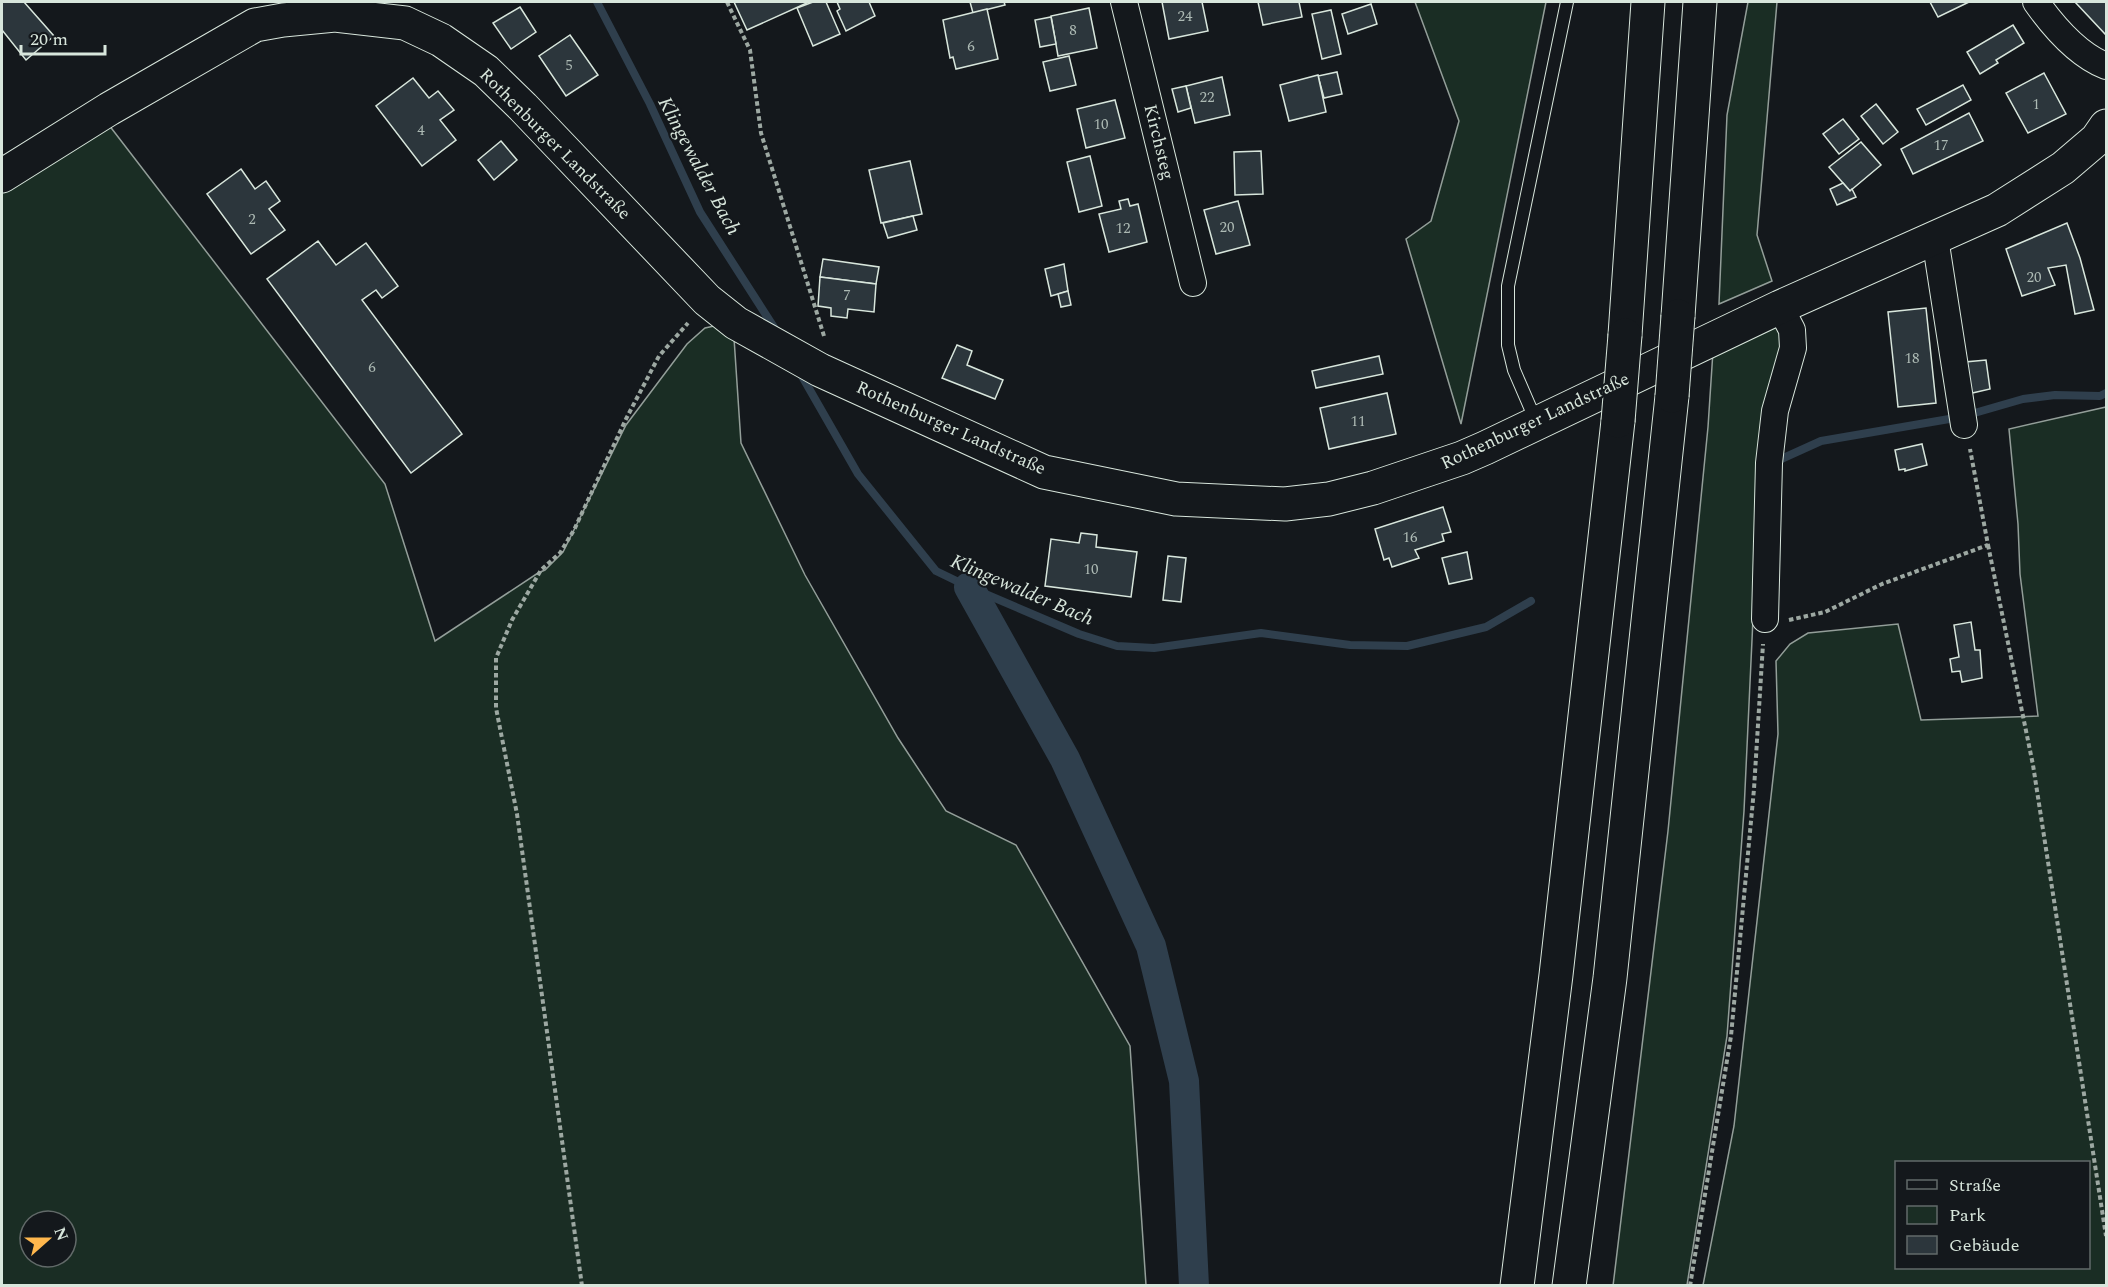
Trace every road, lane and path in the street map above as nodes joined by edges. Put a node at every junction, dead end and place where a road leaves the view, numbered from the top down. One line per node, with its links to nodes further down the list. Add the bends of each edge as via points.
1 (727, 2): 14 (path, via 750,50 760,133)
2 (1124, 2): 11 (street, Kirchsteg)
3 (1567, 2): 15 (lane, via 1508,286 1508,345)
4 (1648, 2): 21 (main road, bridge, via 1618,421)
5 (1700, 2): 22 (main road, bridge, via 1672,396 1610,978)
6 (2036, 2): 7 (street, via 2075,46)
7 (2106, 66)
8 (2106, 126): 10 (main road, Rothenburger Landstraße, via 2097,139 2033,189)
9 (2, 176): 12 (main road, Rothenburger Landstraße, via 255,25 335,15 405,23 441,40 486,71)
10 (1935, 238): 13 (main road, Rothenburger Landstraße); 16 (street)
11 (1193, 283)
12 (708, 300): 14 (main road, Rothenburger Landstraße, via 736,323); 20 (path, via 660,356 574,530 560,553 541,570 496,657 496,708 518,814)
13 (1780, 307): 15 (main road, Rothenburger Landstraße); 18 (street, via 1792,330 1793,348 1775,411 1769,462)
14 (828, 373): 15 (main road, Rothenburger Landstraße, via 1044,472 1176,499 1285,504 1340,496 1462,458)
15 (1536, 422)
16 (1964, 425): 17 (path)
17 (1988, 546): 18 (path, via 1882,584 1825,612 1795,620); 19 (path, via 2033,765)
18 (1765, 619): 23 (path, via 1731,1036)
19 (2106, 1236)
20 (582, 1286)
21 (1517, 1286)
22 (1569, 1286)
23 (1690, 1286)

